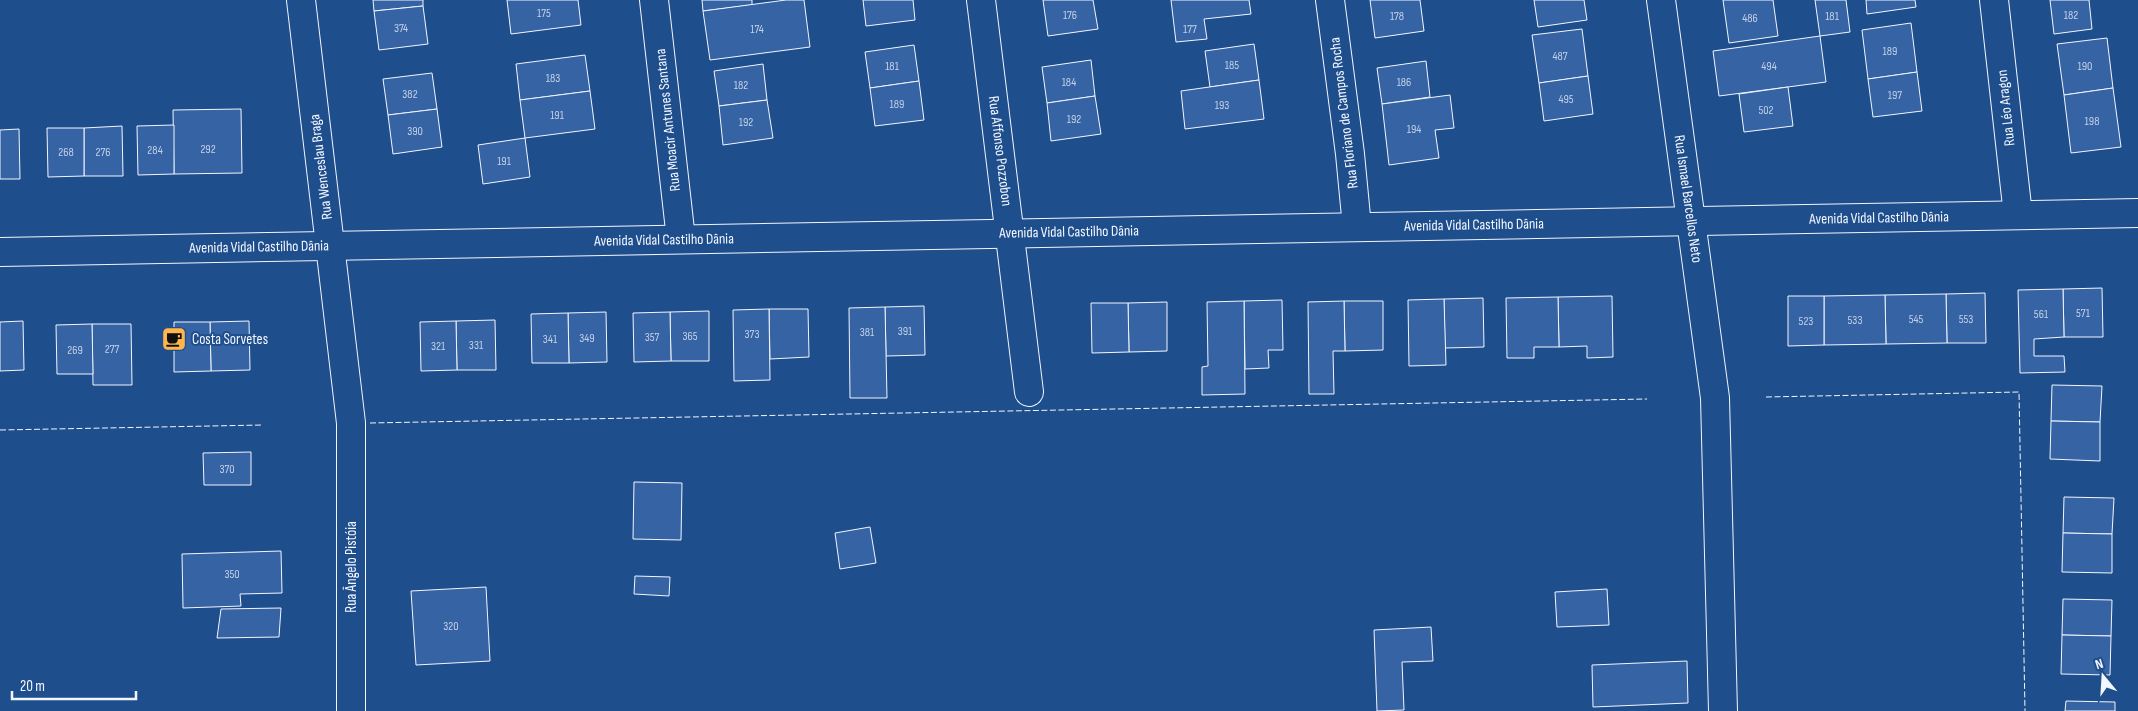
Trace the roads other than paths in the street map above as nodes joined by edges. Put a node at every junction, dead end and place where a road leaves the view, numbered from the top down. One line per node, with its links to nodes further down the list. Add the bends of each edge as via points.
1 (301, 0): 13 (street, Rua Wenceslau Braga)
2 (654, 0): 12 (street, Rua Moacir Antunes Santana)
3 (981, 0): 11 (street, Rua Affonso Pozzobon)
4 (1330, 0): 10 (street, Rua Floriano de Campos Rocha)
5 (1662, 0): 9 (street, Rua Ismael Barcellos Neto)
6 (1994, 0): 8 (street, Rua Léo Aragon)
7 (2138, 213): 8 (street, Avenida Vidal Castilho Dânia)
8 (2018, 216): 9 (street, Avenida Vidal Castilho Dânia)
9 (1691, 221): 10 (street, Avenida Vidal Castilho Dânia); 18 (street, Rua Ismael Barcellos Neto, via 1715,398)
10 (1357, 227): 11 (street, Avenida Vidal Castilho Dânia)
11 (1010, 234): 12 (street, Avenida Vidal Castilho Dânia); 15 (street, Rua Affonso Pozzobon)
12 (681, 239): 13 (street, Avenida Vidal Castilho Dânia)
13 (330, 246): 14 (street, Avenida Vidal Castilho Dânia); 16 (street, Rua Wenceslau Braga)
14 (0, 252)
15 (1029, 392)
16 (351, 423): 17 (street, Rua Ângelo Pistóia)
17 (351, 711)
18 (1723, 711)

